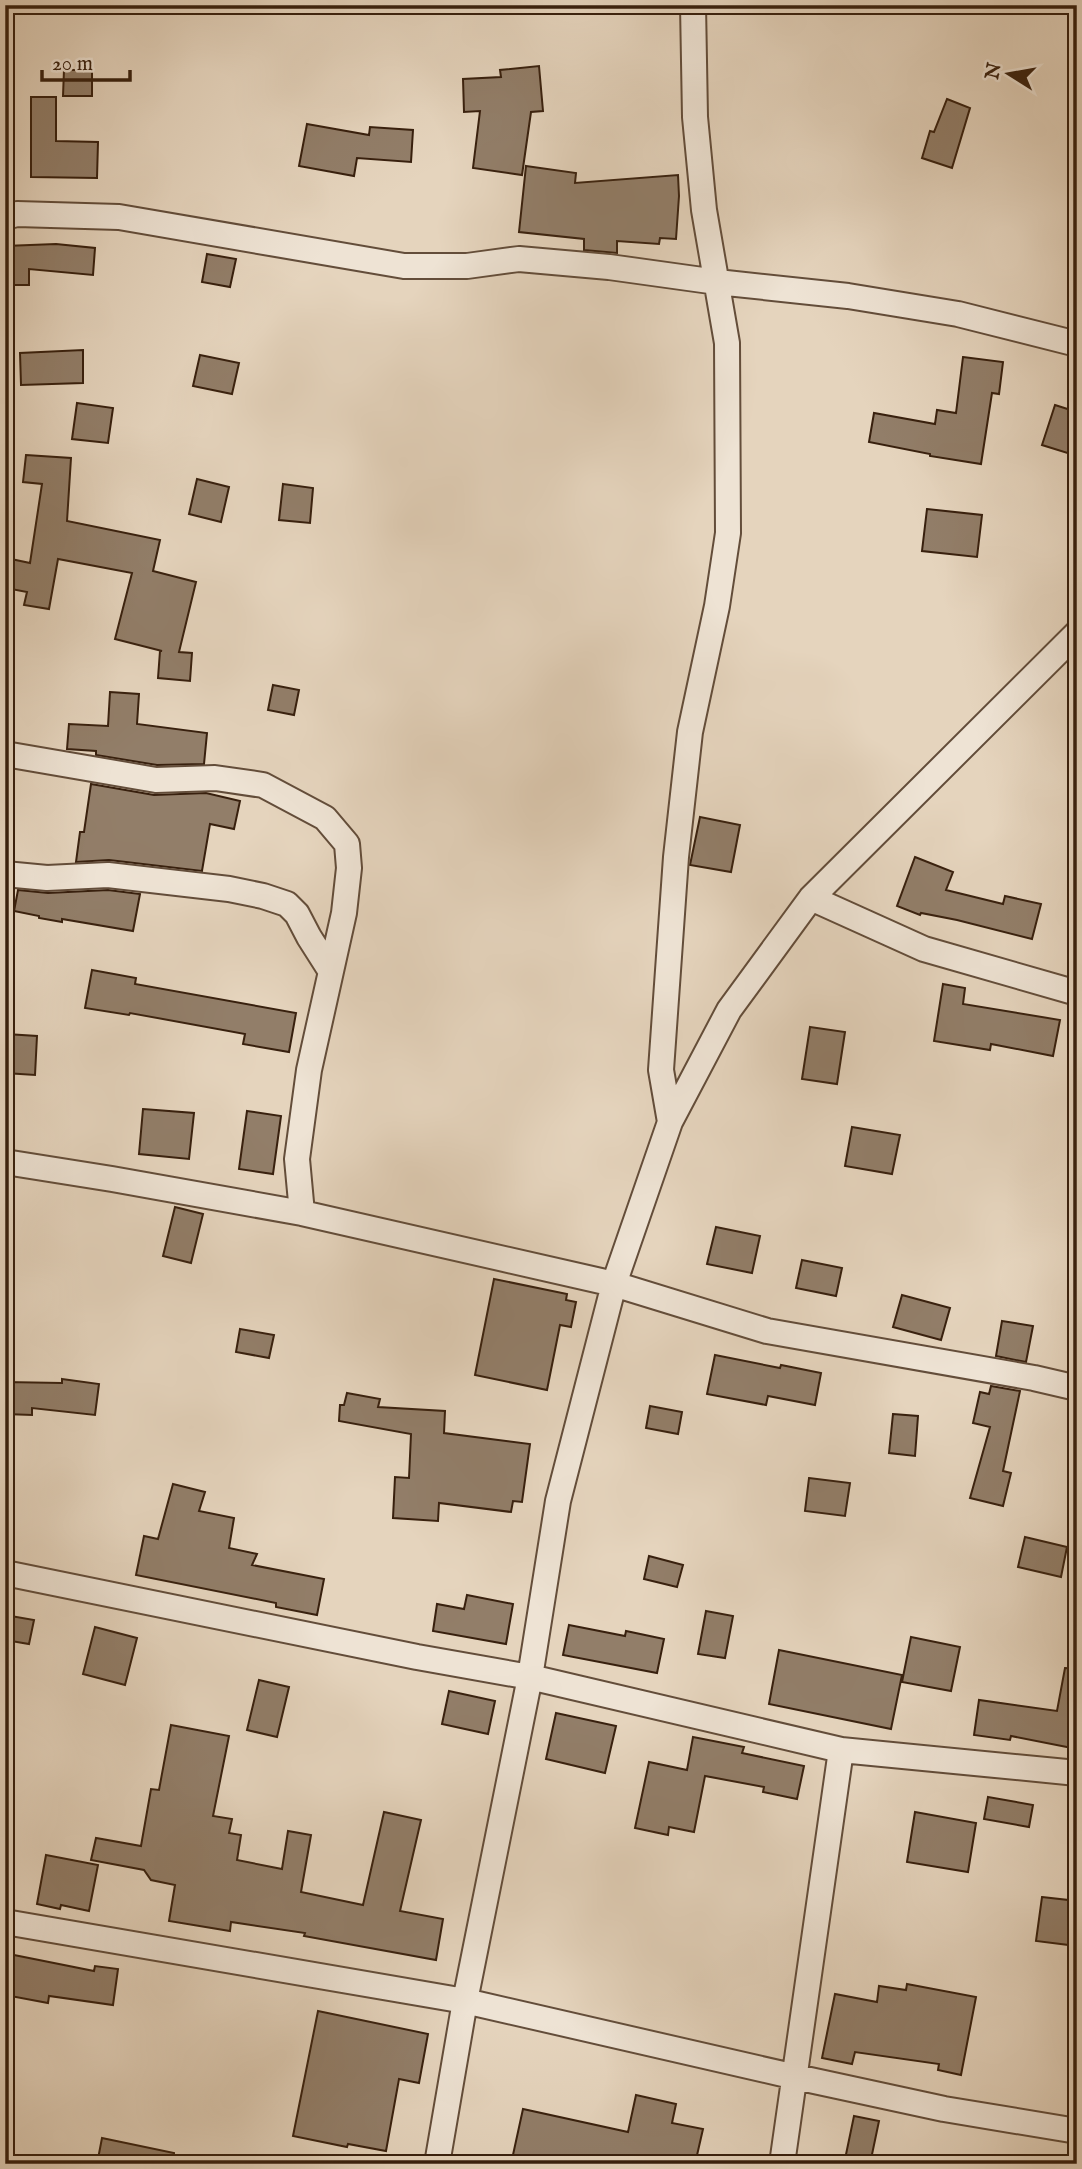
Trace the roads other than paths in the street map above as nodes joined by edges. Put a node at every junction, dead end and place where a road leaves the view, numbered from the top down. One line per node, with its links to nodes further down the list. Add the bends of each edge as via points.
1 (693, 5): 3 (street, via 695,117)
2 (5, 217): 3 (street, via 119,217 404,265 467,266 520,259)
3 (717, 282): 4 (street, via 958,314); 11 (street, via 727,343 728,533 690,732 676,857 661,1070)
4 (1077, 344)
5 (1077, 633): 8 (street)
6 (5, 754): 9 (street, via 156,780 215,778 262,785 325,818 346,844 349,868)
7 (5, 874): 9 (street, via 47,878 108,875 263,896 287,904 297,914)
8 (811, 898): 10 (street, via 923,949); 11 (street, via 729,1010)
9 (330, 970): 13 (street, via 297,1159)
10 (1077, 993)
11 (670, 1122): 14 (street)
12 (5, 1162): 13 (street)
13 (302, 1213): 14 (street)
14 (614, 1284): 15 (street, via 767,1331); 17 (street, via 558,1502)
15 (1077, 1388)
16 (5, 1573): 17 (street)
17 (530, 1677): 18 (street); 21 (street)
18 (841, 1750): 19 (street); 22 (street)
19 (1077, 1773)
20 (5, 1923): 21 (street)
21 (465, 2001): 22 (street); 24 (street)
22 (796, 2077): 23 (street); 25 (street)
23 (1077, 2131)
24 (437, 2164)
25 (782, 2164)

